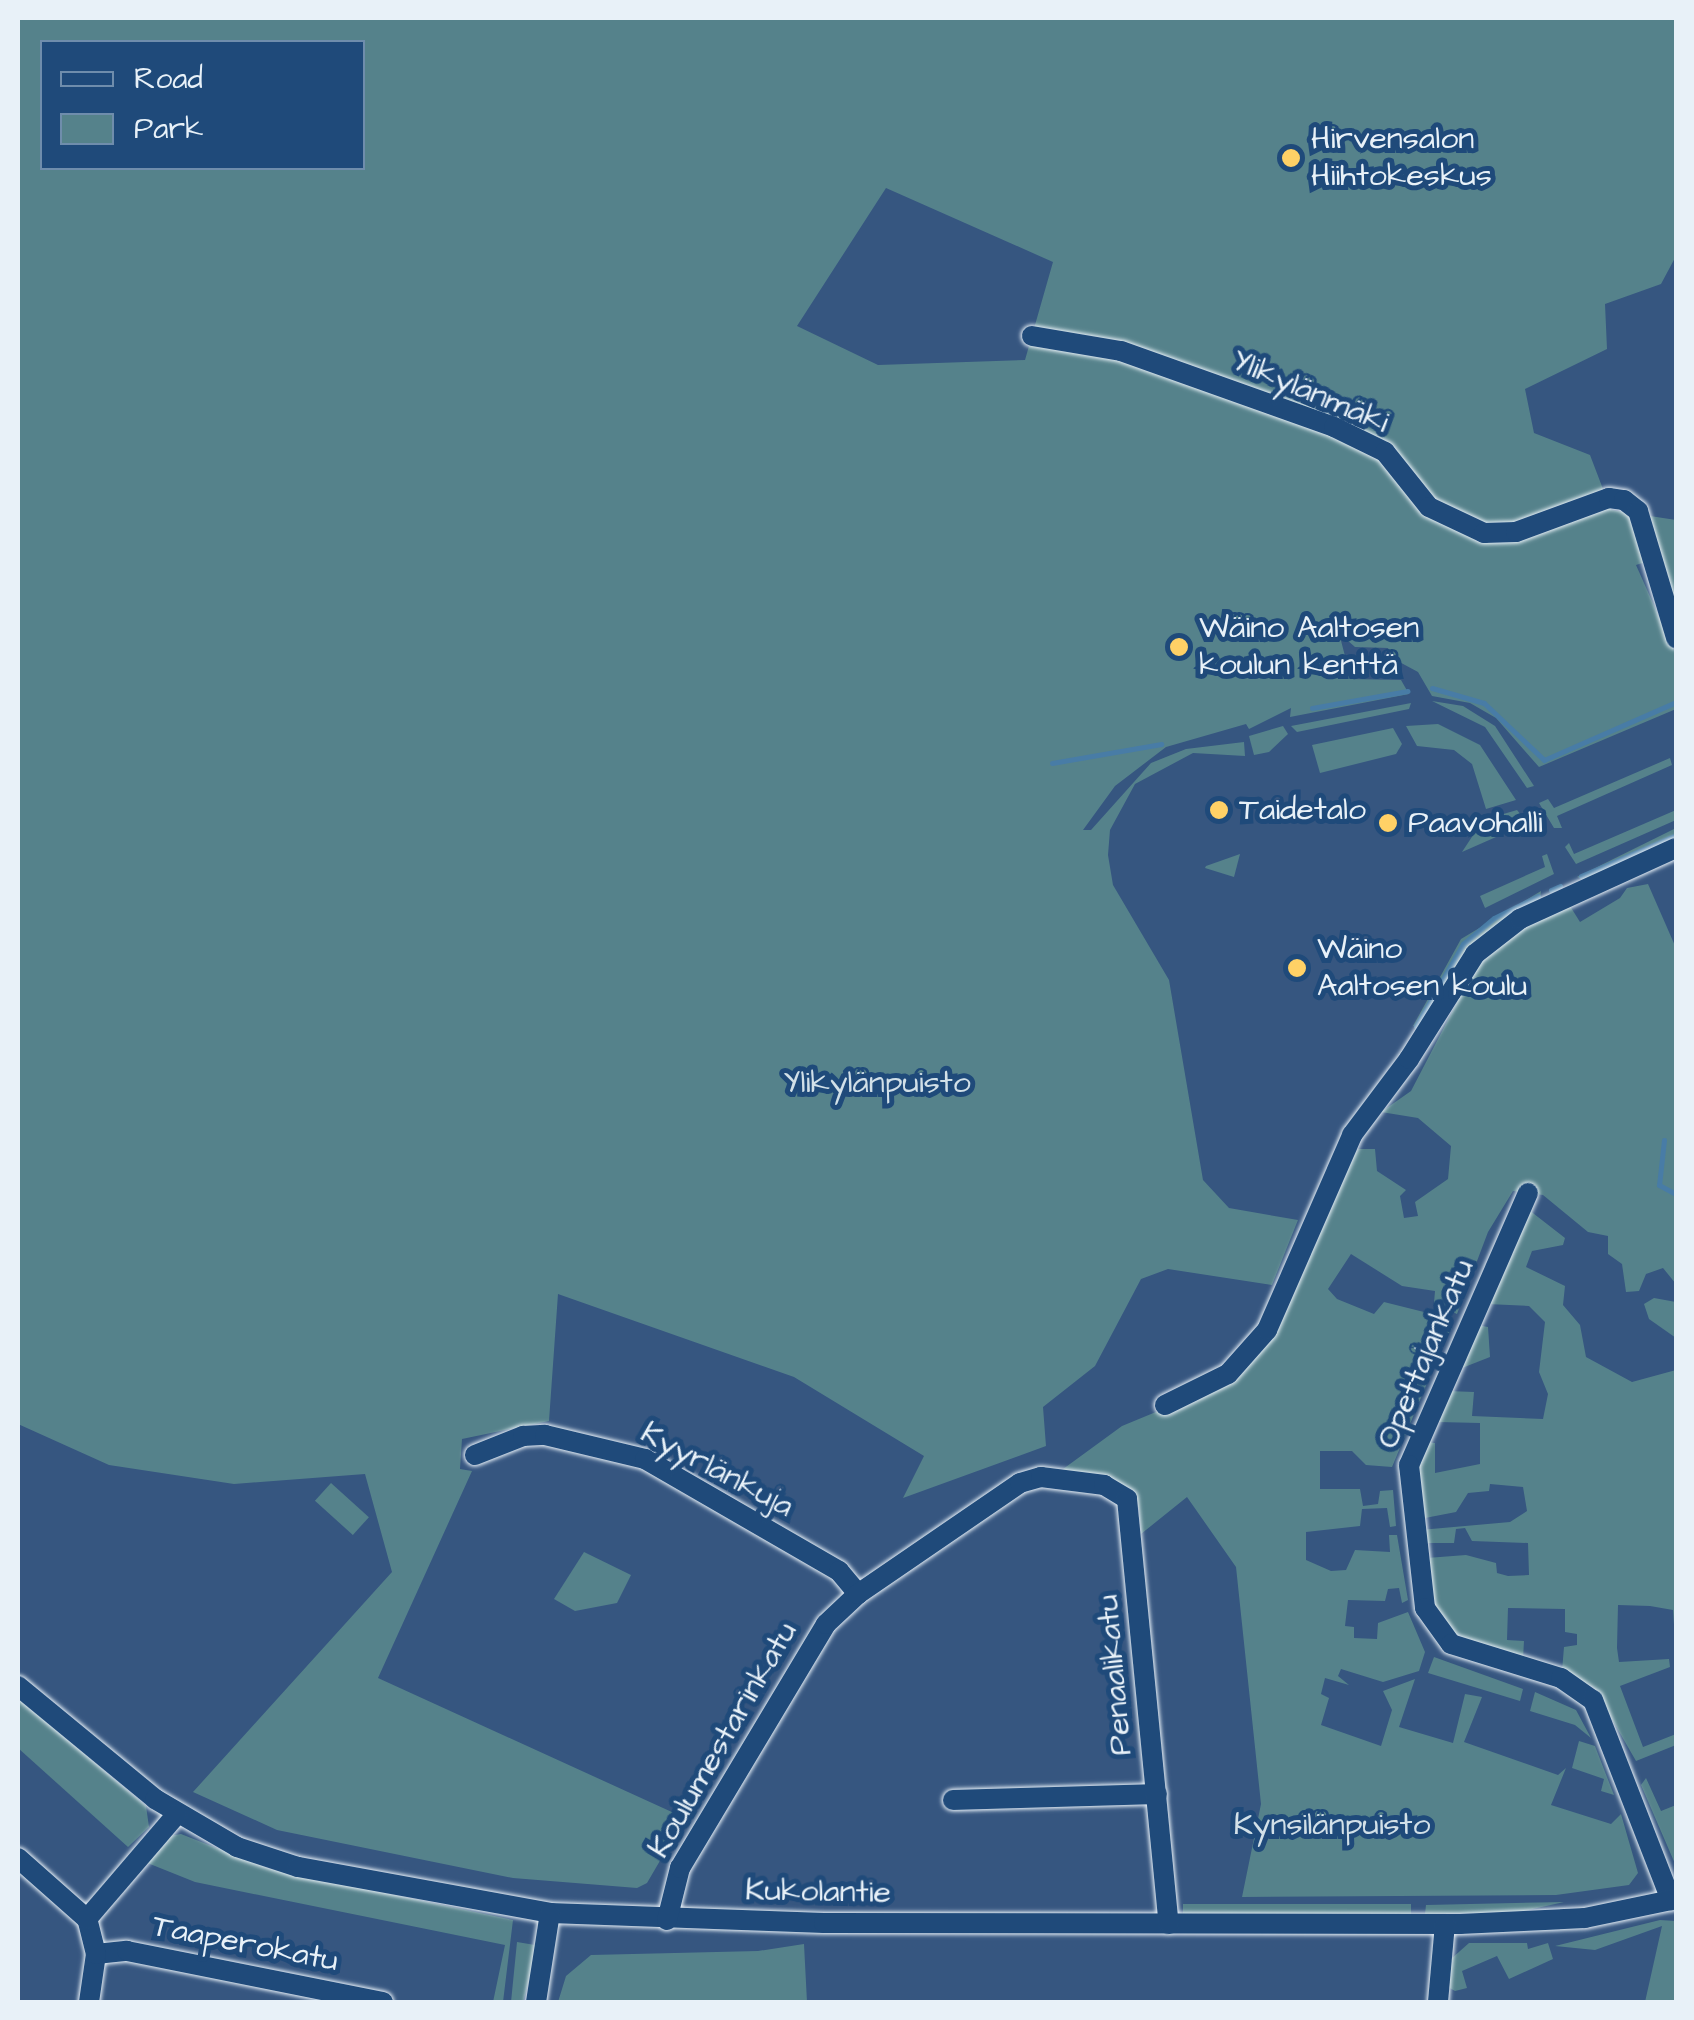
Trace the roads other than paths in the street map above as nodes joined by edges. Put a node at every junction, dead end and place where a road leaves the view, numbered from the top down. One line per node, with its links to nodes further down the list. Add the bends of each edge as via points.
1 (1032, 336): 2 (street, Ylikylänmäki, via 1121,351 1334,427 1384,452 1429,507 1484,533 1516,532 1609,498 1624,500 1638,510)
2 (1676, 638)
3 (1676, 848): 5 (street, via 1520,919 1464,968 1410,1059 1352,1134 1261,1338 1228,1374)
4 (1528, 1193): 14 (street, Opettajankatu, via 1409,1465 1425,1608 1451,1644 1561,1678 1593,1700)
5 (1165, 1405)
6 (475, 1455): 8 (street, Kyyrlänkuja, via 524,1436 545,1436 644,1458 839,1570)
7 (1053, 1478): 8 (street, Koulumestarinkatu, via 1020,1483); 10 (street, Penaalikatu, via 1104,1485 1126,1499)
8 (858, 1594): 17 (street, Koulumestarinkatu, via 803,1657 680,1868)
9 (18, 1686): 12 (street, Kukolantie)
10 (1157, 1794): 11 (street); 18 (street, Penaalikatu)
11 (953, 1800)
12 (177, 1814): 15 (street, Kukolantie, via 216,1838 298,1867); 16 (street)
13 (18, 1858): 16 (street)
14 (1674, 1900): 19 (street, Kukolantie, via 1580,1919)
15 (550, 1913): 17 (street, Kukolantie); 23 (street)
16 (86, 1919): 20 (street)
17 (667, 1920): 18 (street, Kukolantie)
18 (1169, 1924): 19 (street, Kukolantie)
19 (1445, 1924): 24 (street)
20 (96, 1954): 21 (street); 22 (street, Taaperokatu, via 127,1951)
21 (89, 2002)
22 (383, 2002)
23 (536, 2002)
24 (1438, 2002)

